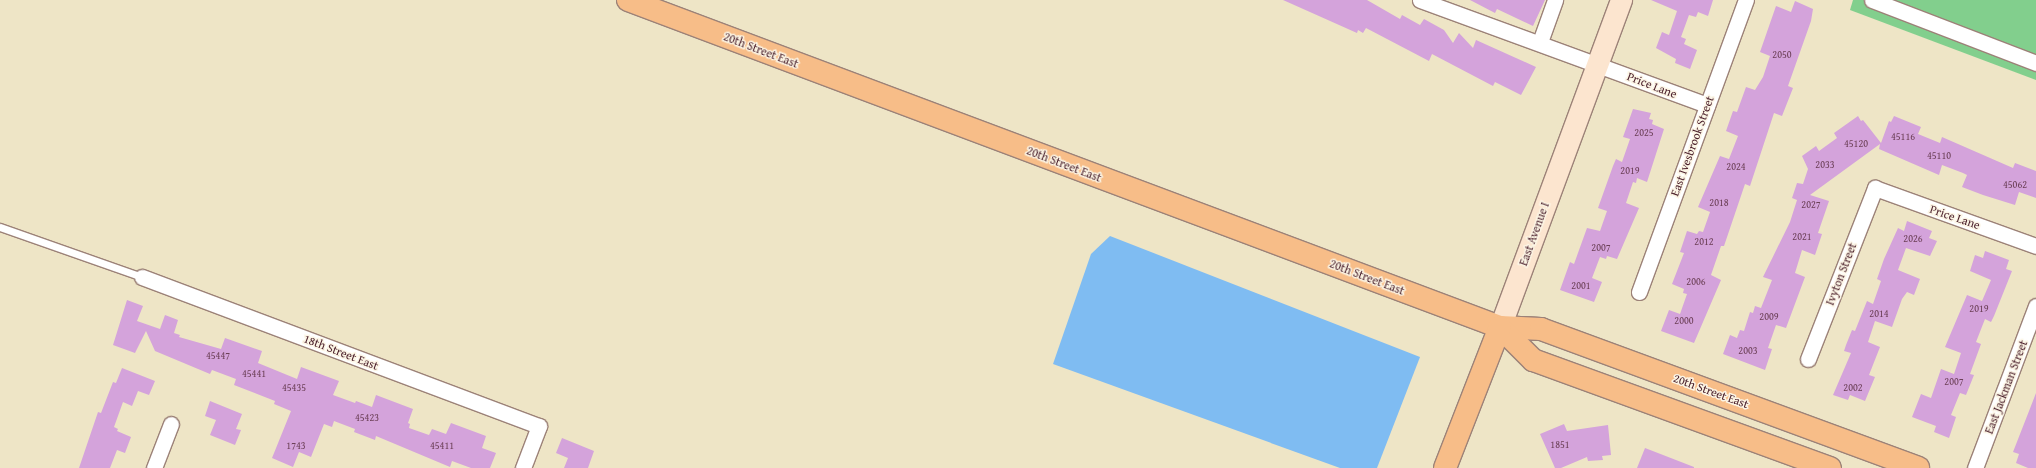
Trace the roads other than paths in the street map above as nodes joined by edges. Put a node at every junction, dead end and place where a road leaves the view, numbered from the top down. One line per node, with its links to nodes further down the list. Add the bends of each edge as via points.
1 (628, 0): 17 (main road, 20th Street East)
2 (1420, 0): 7 (street, Price Lane)
3 (1556, 0): 7 (street)
4 (1621, 0): 9 (main road, East Avenue I)
5 (1746, 0): 10 (street, East Ivesbrook Street)
6 (1872, 0): 8 (street)
7 (1540, 42): 9 (street, Price Lane)
8 (2036, 63)
9 (1596, 64): 10 (street, Price Lane); 17 (main road, East Avenue I)
10 (1707, 105): 15 (street, East Ivesbrook Street)
11 (1874, 188): 13 (street, Price Lane); 18 (street, Ivyton Street)
12 (0, 227): 14 (lane)
13 (2036, 246)
14 (142, 277): 21 (street, 18th Street East, via 539,426)
15 (1639, 292)
16 (2036, 306): 25 (street, East Jackman Street)
17 (1500, 327): 22 (main road, East Avenue I); 23 (main road, 20th Street East, via 1533,360); 24 (main road, 20th Street East, via 1541,329)
18 (1808, 359)
19 (171, 424): 20 (street)
20 (154, 468)
21 (523, 468)
22 (1445, 468)
23 (1830, 468)
24 (1918, 468)
25 (1976, 468)

